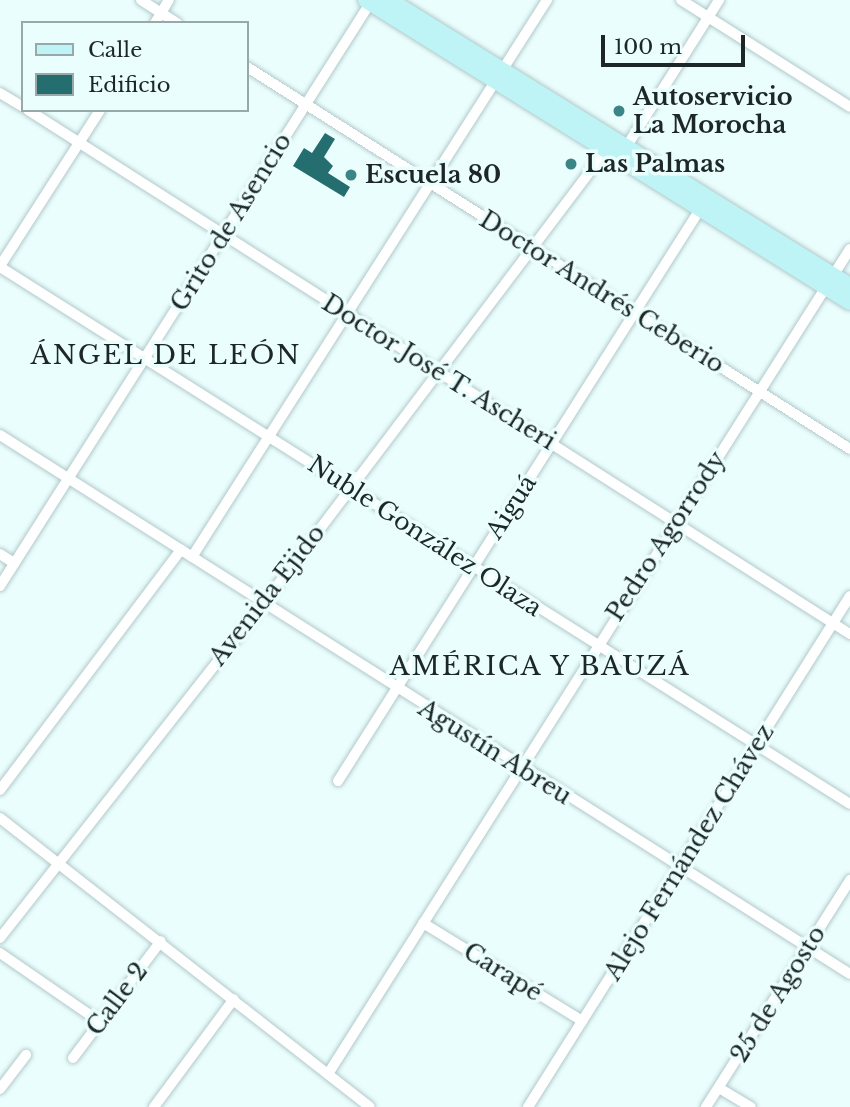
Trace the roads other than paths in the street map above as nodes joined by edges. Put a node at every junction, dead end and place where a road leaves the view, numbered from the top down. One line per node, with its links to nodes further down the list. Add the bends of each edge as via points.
1 (141, 0): 8 (street)
2 (169, 0): 8 (street)
3 (389, 0): 13 (main road)
4 (547, 0): 13 (street)
5 (681, 0): 9 (street)
6 (719, 0): 9 (street, Avenida Ejido)
7 (369, 1): 13 (main road); 15 (street, Grito de Asencio)
8 (161, 12): 10 (street); 11 (street)
9 (708, 18): 17 (street); 21 (street, Avenida Ejido)
10 (156, 21)
11 (174, 21)
12 (248, 68): 15 (street, Doctor Andrés Ceberio)
13 (499, 76): 21 (main road); 22 (street)
14 (0, 93): 16 (street)
15 (305, 104): 22 (street, Doctor Andrés Ceberio); 24 (street, Grito de Asencio)
16 (21, 106)
17 (850, 107)
18 (31, 112): 20 (street, Doctor José T. Ascheri)
19 (99, 112): 20 (street)
20 (80, 142): 24 (street, Doctor José T. Ascheri); 27 (street)
21 (618, 151): 23 (main road); 25 (street, Avenida Ejido)
22 (430, 183): 25 (street, Doctor Andrés Ceberio); 32 (street)
23 (704, 203): 28 (main road); 31 (street, Aiguá)
24 (223, 235): 32 (street, Doctor José T. Ascheri); 33 (street, Grito de Asencio)
25 (533, 247): 31 (street, Doctor Andrés Ceberio); 34 (street, Avenida Ejido)
26 (850, 248): 28 (street, Pedro Agorrody)
27 (0, 267): 33 (street, Nuble González Olaza)
28 (829, 281): 29 (main road); 30 (main road); 35 (street, Pedro Agorrody)
29 (850, 286)
30 (850, 302)
31 (636, 313): 35 (street, Doctor Andrés Ceberio); 38 (street, Aiguá)
32 (349, 314): 34 (street, Doctor José T. Ascheri); 37 (street)
33 (144, 360): 37 (street, Nuble González Olaza); 40 (street, Grito de Asencio)
34 (438, 370): 38 (street, Doctor José T. Ascheri); 41 (street, Avenida Ejido)
35 (758, 392): 39 (street, Doctor Andrés Ceberio); 42 (street, Pedro Agorrody)
36 (0, 435): 40 (street, Agustín Abreu)
37 (270, 438): 41 (street, Nuble González Olaza); 45 (street)
38 (552, 443): 42 (street, Doctor José T. Ascheri); 47 (street, Aiguá)
39 (850, 449)
40 (69, 479): 43 (street, Agustín Abreu); 46 (street, Grito de Asencio)
41 (349, 488): 47 (street, Nuble González Olaza); 50 (street, Avenida Ejido)
42 (674, 525): 51 (street, Doctor José T. Ascheri); 53 (street, Pedro Agorrody)
43 (181, 550): 45 (street, Agustín Abreu); 58 (street)
44 (0, 554): 46 (street)
45 (192, 557): 50 (street, Agustín Abreu)
46 (14, 564): 48 (street, Grito de Asencio)
47 (474, 567): 53 (street, Nuble González Olaza); 54 (street, Aiguá)
48 (0, 586)
49 (850, 596): 51 (street, Alejo Fernández Chávez)
50 (264, 603): 54 (street, Agustín Abreu); 61 (street, Avenida Ejido)
51 (833, 623): 52 (street, Doctor José T. Ascheri); 55 (street, Alejo Fernández Chávez)
52 (850, 634)
53 (596, 646): 55 (street, Nuble González Olaza); 56 (street, Pedro Agorrody)
54 (396, 690): 56 (street, Agustín Abreu); 57 (street, Aiguá)
55 (756, 745): 59 (street, Nuble González Olaza); 62 (street, Alejo Fernández Chávez)
56 (522, 769): 62 (street, Agustín Abreu); 64 (street, Pedro Agorrody)
57 (338, 781)
58 (0, 790)
59 (850, 804)
60 (0, 818): 61 (street)
61 (59, 862): 65 (street, Avenida Ejido); 66 (street)
62 (680, 866): 67 (street, Agustín Abreu); 71 (street, Alejo Fernández Chávez)
63 (850, 880): 67 (street, 25 de Agosto)
64 (423, 923): 71 (street, Carapé); 75 (street, Pedro Agorrody)
65 (0, 937)
66 (161, 941): 70 (street); 72 (street, Calle 2)
67 (808, 947): 69 (street, Agustín Abreu); 76 (street, 25 de Agosto)
68 (0, 953): 72 (street)
69 (850, 974)
70 (234, 999): 75 (street); 78 (street)
71 (582, 1021): 80 (street, Alejo Fernández Chávez)
72 (100, 1022): 74 (street, Calle 2)
73 (26, 1055): 77 (street)
74 (73, 1058)
75 (328, 1074): 79 (street)
76 (719, 1088): 81 (street, 25 de Agosto); 82 (street)
77 (0, 1089)
78 (154, 1107)
79 (370, 1107)
80 (528, 1107)
81 (706, 1107)
82 (751, 1107)

